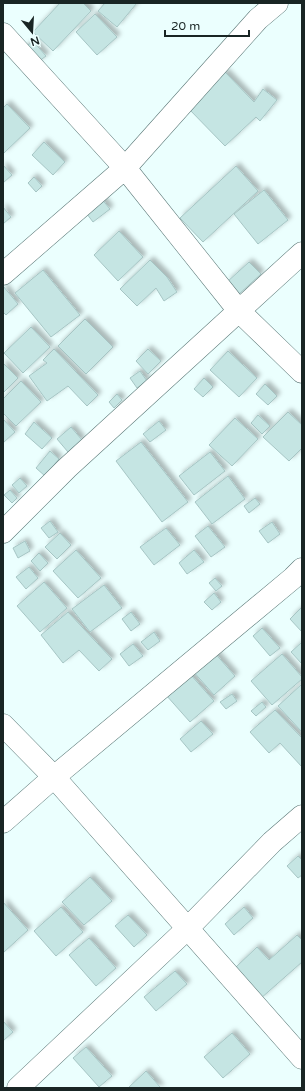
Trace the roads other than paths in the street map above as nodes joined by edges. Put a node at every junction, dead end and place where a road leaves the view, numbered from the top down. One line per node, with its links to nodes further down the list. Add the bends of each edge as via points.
1 (277, 3): 3 (street, via 258,18)
2 (3, 34): 3 (street)
3 (125, 168): 5 (street); 6 (street)
4 (302, 253): 6 (street)
5 (3, 274)
6 (239, 311): 7 (street); 8 (street, via 67,468)
7 (302, 372)
8 (3, 532)
9 (302, 569): 11 (street)
10 (3, 725): 11 (street)
11 (54, 777): 13 (street); 14 (street)
12 (302, 816): 14 (street, via 272,842)
13 (3, 822)
14 (188, 928): 15 (street); 16 (street)
15 (302, 1058)
16 (18, 1088)

